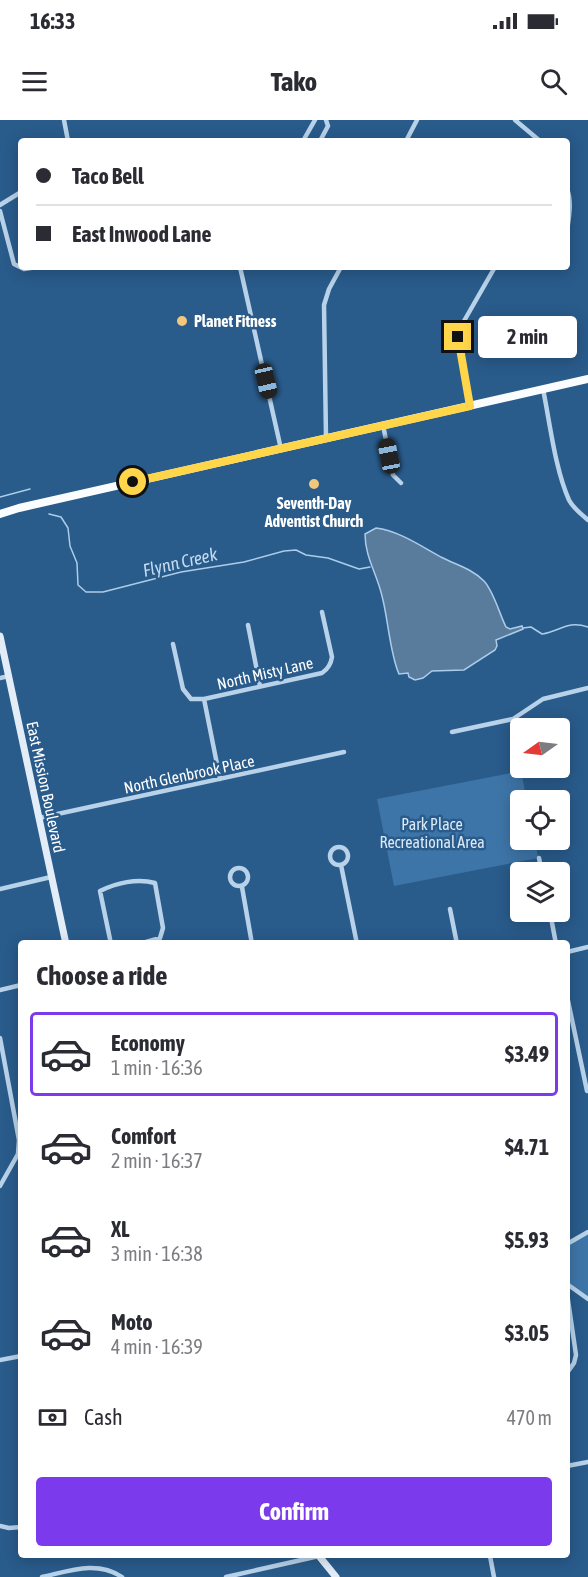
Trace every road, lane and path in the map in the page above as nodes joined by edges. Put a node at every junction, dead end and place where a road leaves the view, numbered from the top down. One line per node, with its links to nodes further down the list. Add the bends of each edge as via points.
1 (64, 120): 6 (street)
2 (315, 120): 7 (street)
3 (326, 120): 8 (street, via 328,126)
4 (417, 120): 9 (street)
5 (515, 120): 10 (street)
6 (67, 138)
7 (305, 138)
8 (322, 138)
9 (408, 138)
10 (536, 138)
11 (18, 194): 12 (street)
12 (0, 205)
13 (0, 211): 14 (street, via 14,264)
14 (18, 266)
15 (241, 270): 23 (street)
16 (339, 270): 22 (street, via 324,305)
17 (493, 270): 20 (street, via 458,337)
18 (588, 380): 19 (main road)
19 (543, 389): 20 (main road); 26 (street, via 562,480 576,511)
20 (470, 406): 21 (main road)
21 (383, 425): 22 (main road); 24 (street, via 393,475)
22 (326, 438): 23 (main road)
23 (281, 449): 25 (main road)
24 (401, 483)
25 (0, 514)
26 (588, 520)
27 (322, 612): 33 (street, North Misty Lane, via 332,657 329,666 322,673)
28 (248, 625): 33 (street)
29 (0, 636): 31 (main road, East Mission Boulevard)
30 (173, 644): 35 (street, via 183,689 191,699)
31 (9, 676): 32 (street); 39 (main road, East Mission Boulevard)
32 (0, 678)
33 (260, 686): 35 (street, North Misty Lane)
34 (588, 688): 36 (street, via 543,699 513,719)
35 (204, 699): 38 (street)
36 (452, 732)
37 (344, 752): 38 (street, North Glenbrook Place)
38 (220, 779): 39 (street, North Glenbrook Place)
39 (39, 818): 43 (main road, East Mission Boulevard)
40 (539, 858): 41 (street)
41 (540, 862)
42 (341, 865): 52 (street)
43 (51, 877): 45 (street); 48 (main road, East Mission Boulevard)
44 (242, 887): 44 (street, via 248,875 237,868 231,879); 51 (street)
45 (0, 889)
46 (450, 909): 53 (street)
47 (552, 922): 54 (street)
48 (65, 940)
49 (110, 940): 50 (street, via 100,891 143,879 155,883 163,928 160,938)
50 (153, 940)
51 (251, 940)
52 (356, 940)
53 (456, 940)
54 (555, 940)
55 (588, 947): 56 (street)
56 (570, 951)
57 (18, 986): 58 (street)
58 (0, 990)
59 (570, 1010): 61 (street)
60 (0, 1038): 62 (street)
61 (587, 1092)
62 (18, 1135)
63 (18, 1154): 64 (street)
64 (0, 1186)
65 (588, 1232): 66 (street)
66 (570, 1242)
67 (570, 1286): 68 (street)
68 (588, 1299)
69 (570, 1314): 72 (street, via 576,1355)
70 (18, 1357): 71 (street)
71 (0, 1360)
72 (570, 1369)
73 (588, 1462): 74 (street)
74 (570, 1465)
75 (0, 1526): 76 (street)
76 (18, 1527)
77 (310, 1558): 82 (street)
78 (321, 1558): 83 (main road)
79 (490, 1558): 84 (street)
80 (42, 1577): 81 (street, via 97,1567)
81 (122, 1577)
82 (226, 1577)
83 (336, 1577)
84 (494, 1577)

